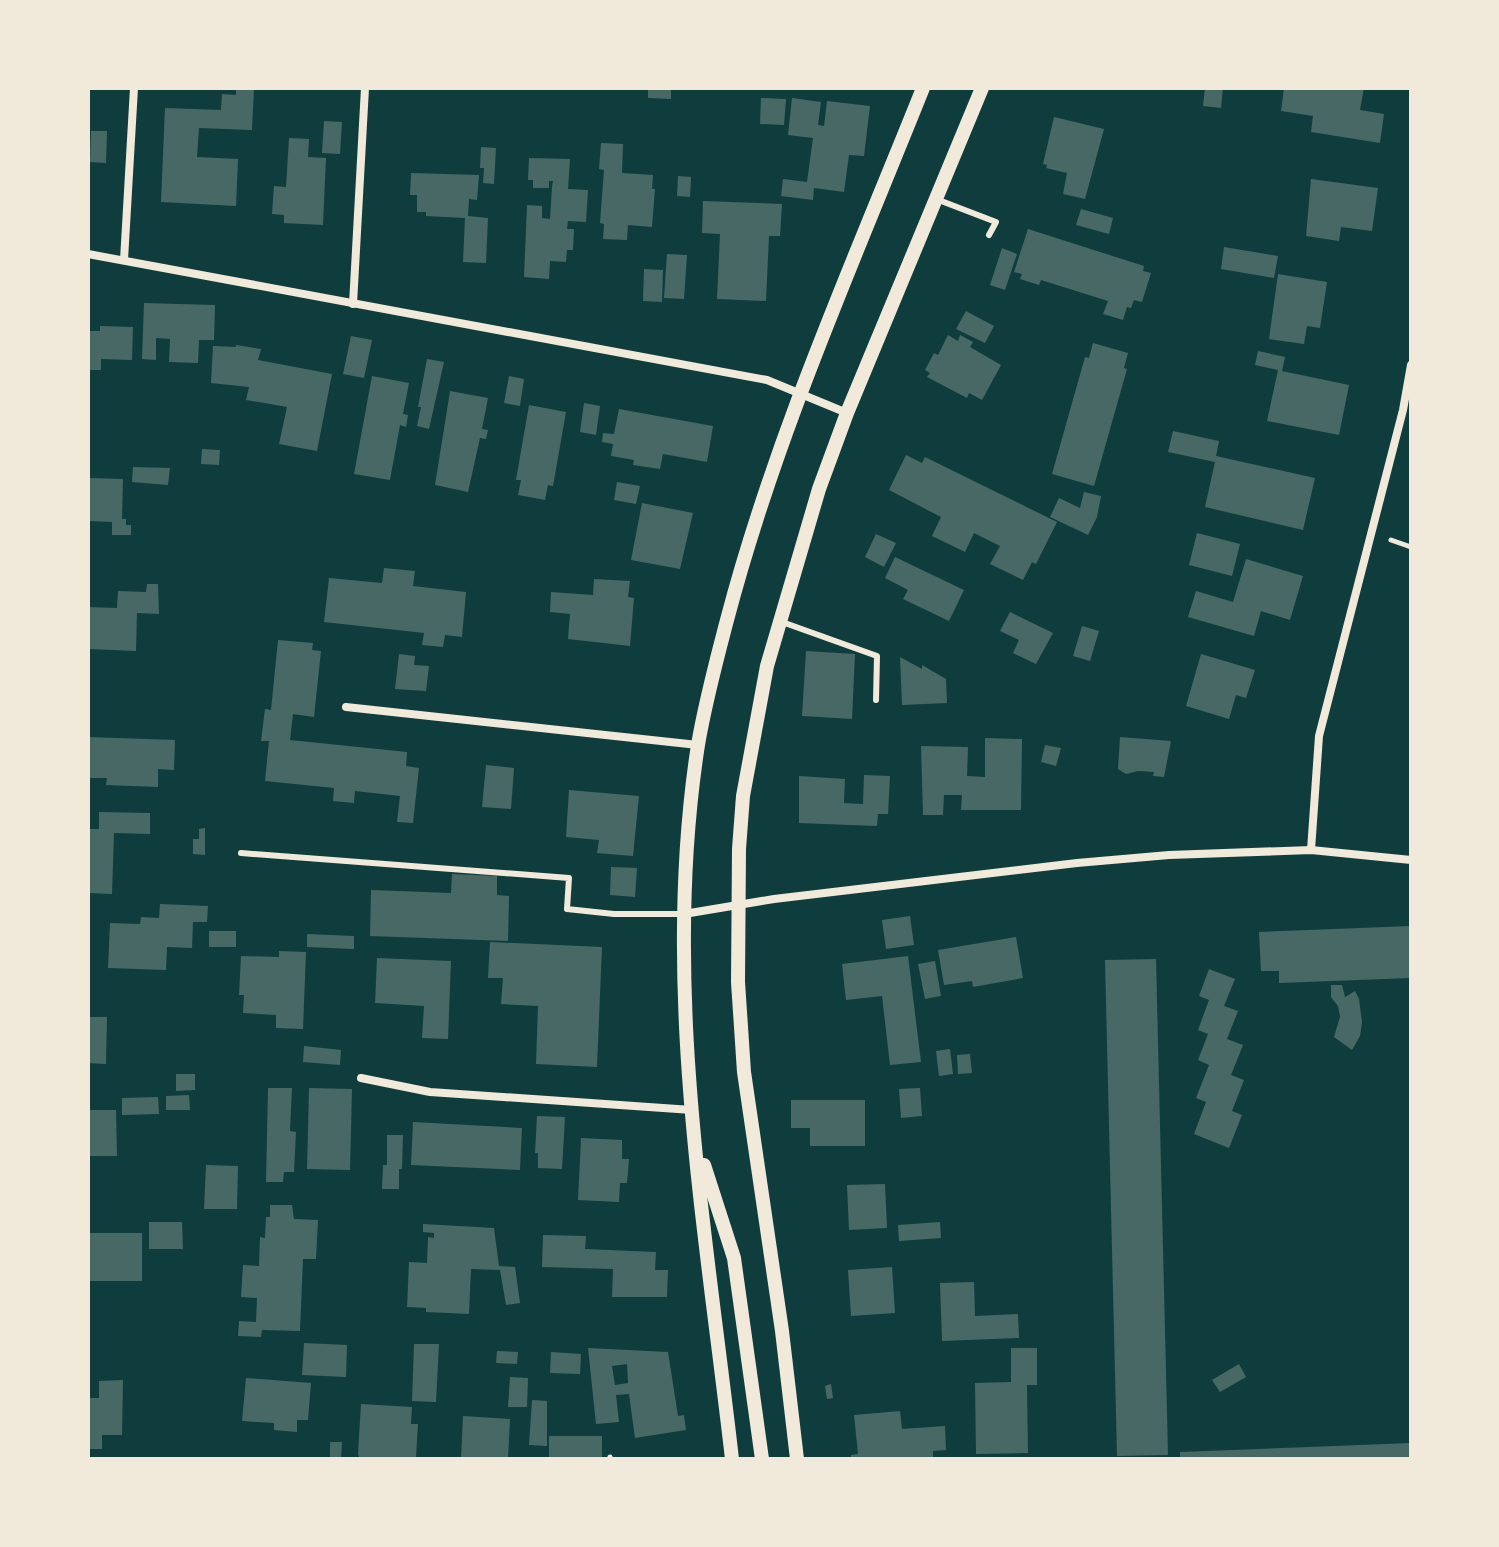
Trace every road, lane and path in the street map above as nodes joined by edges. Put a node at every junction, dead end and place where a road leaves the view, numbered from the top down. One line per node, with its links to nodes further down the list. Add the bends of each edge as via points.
1 (134, 88): 8 (street)
2 (365, 88): 9 (street)
3 (923, 88): 11 (street)
4 (982, 88): 5 (street)
5 (936, 199): 6 (lane, via 996,222); 13 (street)
6 (989, 235)
7 (88, 254): 8 (street)
8 (124, 260): 9 (street)
9 (353, 304): 11 (street, via 767,380)
10 (1411, 365): 12 (street)
11 (800, 394): 13 (street); 17 (street, via 749,537)
12 (1407, 411): 18 (street, via 1319,736)
13 (847, 413): 14 (street)
14 (778, 621): 15 (lane, via 877,656); 21 (street, via 743,796)
15 (876, 700)
16 (346, 707): 17 (street)
17 (698, 745): 22 (street)
18 (1311, 850): 20 (street); 21 (street, via 1077,863)
19 (241, 853): 22 (lane, via 569,878 567,909)
20 (1411, 860)
21 (738, 904): 22 (street); 28 (street, via 744,1072)
22 (684, 914): 24 (street)
23 (361, 1078): 24 (street, via 430,1092)
24 (692, 1110): 25 (street)
25 (694, 1134): 26 (street); 27 (street, via 734,1258)
26 (732, 1459)
27 (762, 1459)
28 (797, 1459)

